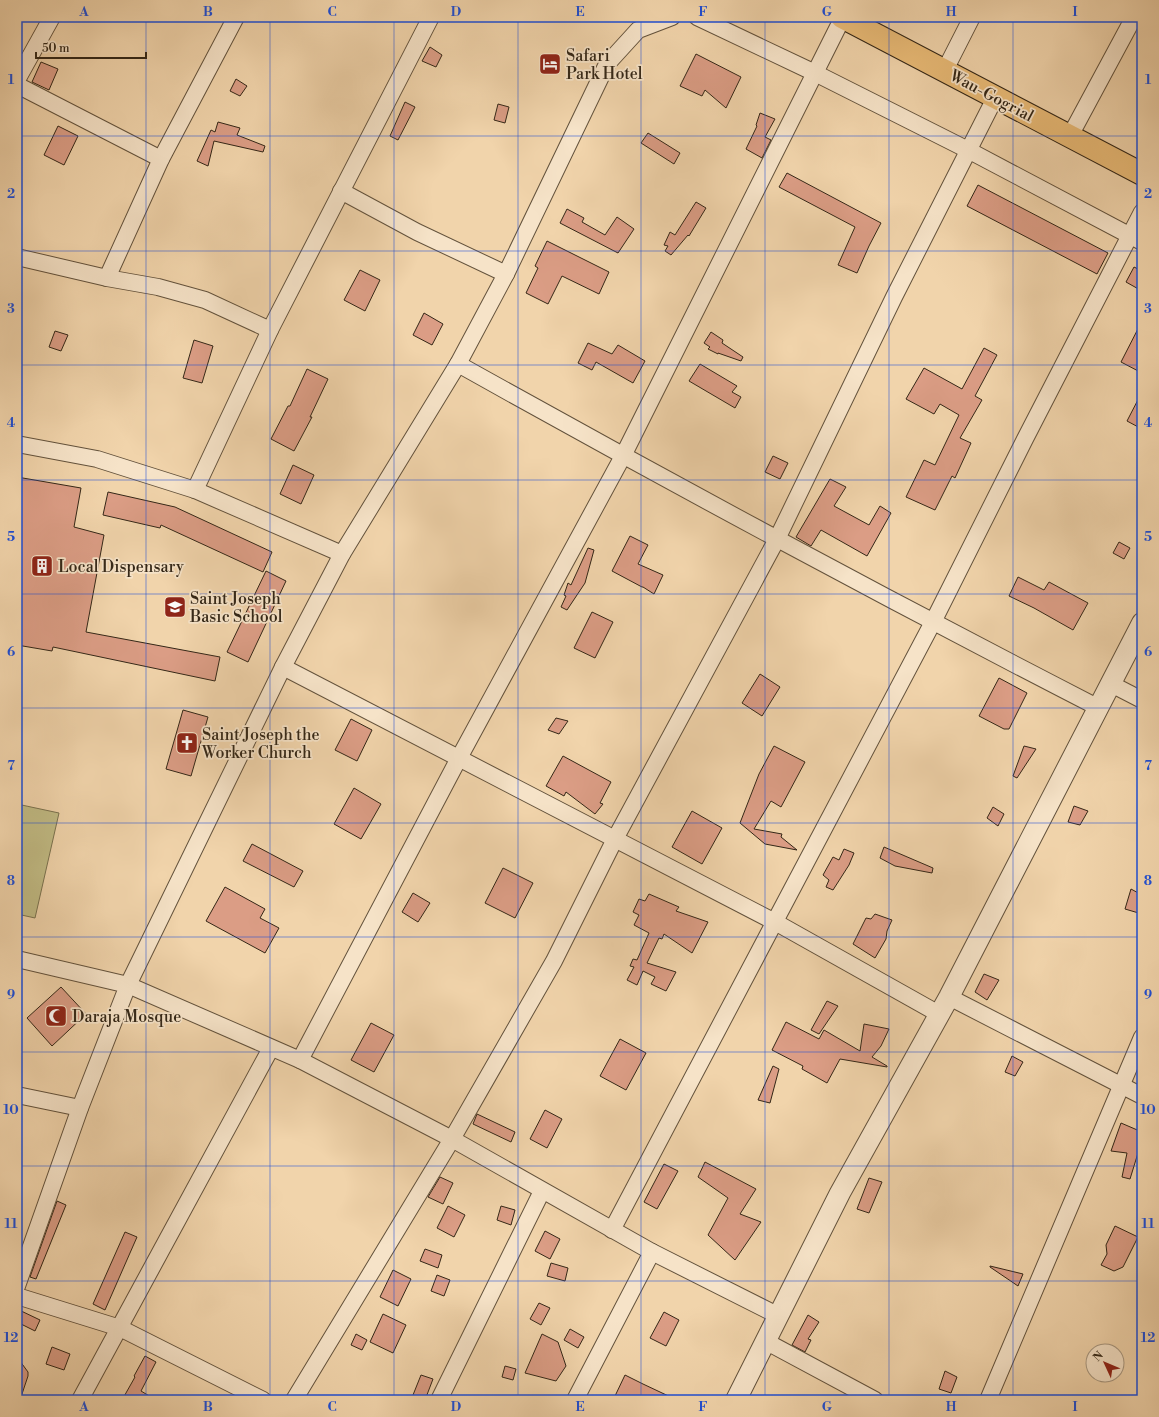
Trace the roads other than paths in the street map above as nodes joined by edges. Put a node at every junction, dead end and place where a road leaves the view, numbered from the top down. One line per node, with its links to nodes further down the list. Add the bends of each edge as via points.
1 (52, 17): 11 (street)
2 (236, 17): 16 (street)
3 (431, 17): 18 (street)
4 (672, 17): 22 (street, via 638,30 607,64)
5 (697, 17): 10 (street)
6 (842, 17): 9 (main road, Wau-Gogrial); 10 (street)
7 (972, 17): 9 (street)
8 (1134, 17): 14 (street)
9 (945, 70): 13 (main road, Wau-Gogrial)
10 (815, 73): 15 (street); 27 (street)
11 (17, 80)
12 (17, 85): 16 (street)
13 (995, 98): 14 (main road, Wau-Gogrial); 15 (street)
14 (1070, 136): 17 (main road, Wau-Gogrial)
15 (968, 150): 20 (street); 29 (street)
16 (161, 159): 23 (street)
17 (1142, 174)
18 (341, 191): 22 (street, via 416,232); 24 (street)
19 (1142, 212): 20 (street)
20 (1136, 239): 31 (street, via 1025,439)
21 (17, 256): 23 (street)
22 (506, 274): 25 (street)
23 (107, 278): 24 (street, via 205,300)
24 (270, 330): 28 (street)
25 (458, 364): 27 (street); 30 (street)
26 (17, 444): 28 (street, via 97,459)
27 (623, 456): 29 (street); 37 (street)
28 (195, 490): 30 (street)
29 (777, 539): 31 (street); 38 (street)
30 (342, 554): 33 (street)
31 (933, 622): 36 (street); 39 (street)
32 (1142, 623): 34 (street)
33 (283, 667): 37 (street); 41 (street)
34 (1111, 684): 35 (street); 36 (street)
35 (1142, 700)
36 (1099, 708): 42 (street)
37 (459, 758): 38 (street); 46 (street)
38 (615, 839): 39 (street); 51 (street, via 554,961)
39 (775, 922): 43 (street); 53 (street)
40 (17, 959): 41 (street)
41 (128, 985): 45 (street); 50 (street)
42 (949, 997): 43 (street); 47 (street)
43 (939, 1014): 57 (street, via 840,1193)
44 (1142, 1037): 47 (street)
45 (271, 1048): 46 (street); 58 (street)
46 (300, 1060): 51 (street)
47 (1122, 1086): 49 (street); 67 (street)
48 (17, 1095): 50 (street)
49 (1142, 1096)
50 (80, 1108): 55 (street)
51 (452, 1139): 52 (street); 62 (street)
52 (542, 1191): 53 (street); 63 (street)
53 (612, 1230): 54 (street)
54 (652, 1252): 57 (street); 64 (street)
55 (17, 1286)
56 (17, 1296): 58 (street)
57 (779, 1316): 59 (street)
58 (120, 1328): 60 (street); 61 (street)
59 (766, 1341): 65 (street); 66 (street)
60 (80, 1400)
61 (263, 1400)
62 (294, 1400)
63 (439, 1400)
64 (575, 1400)
65 (736, 1400)
66 (875, 1400)
67 (988, 1400)

